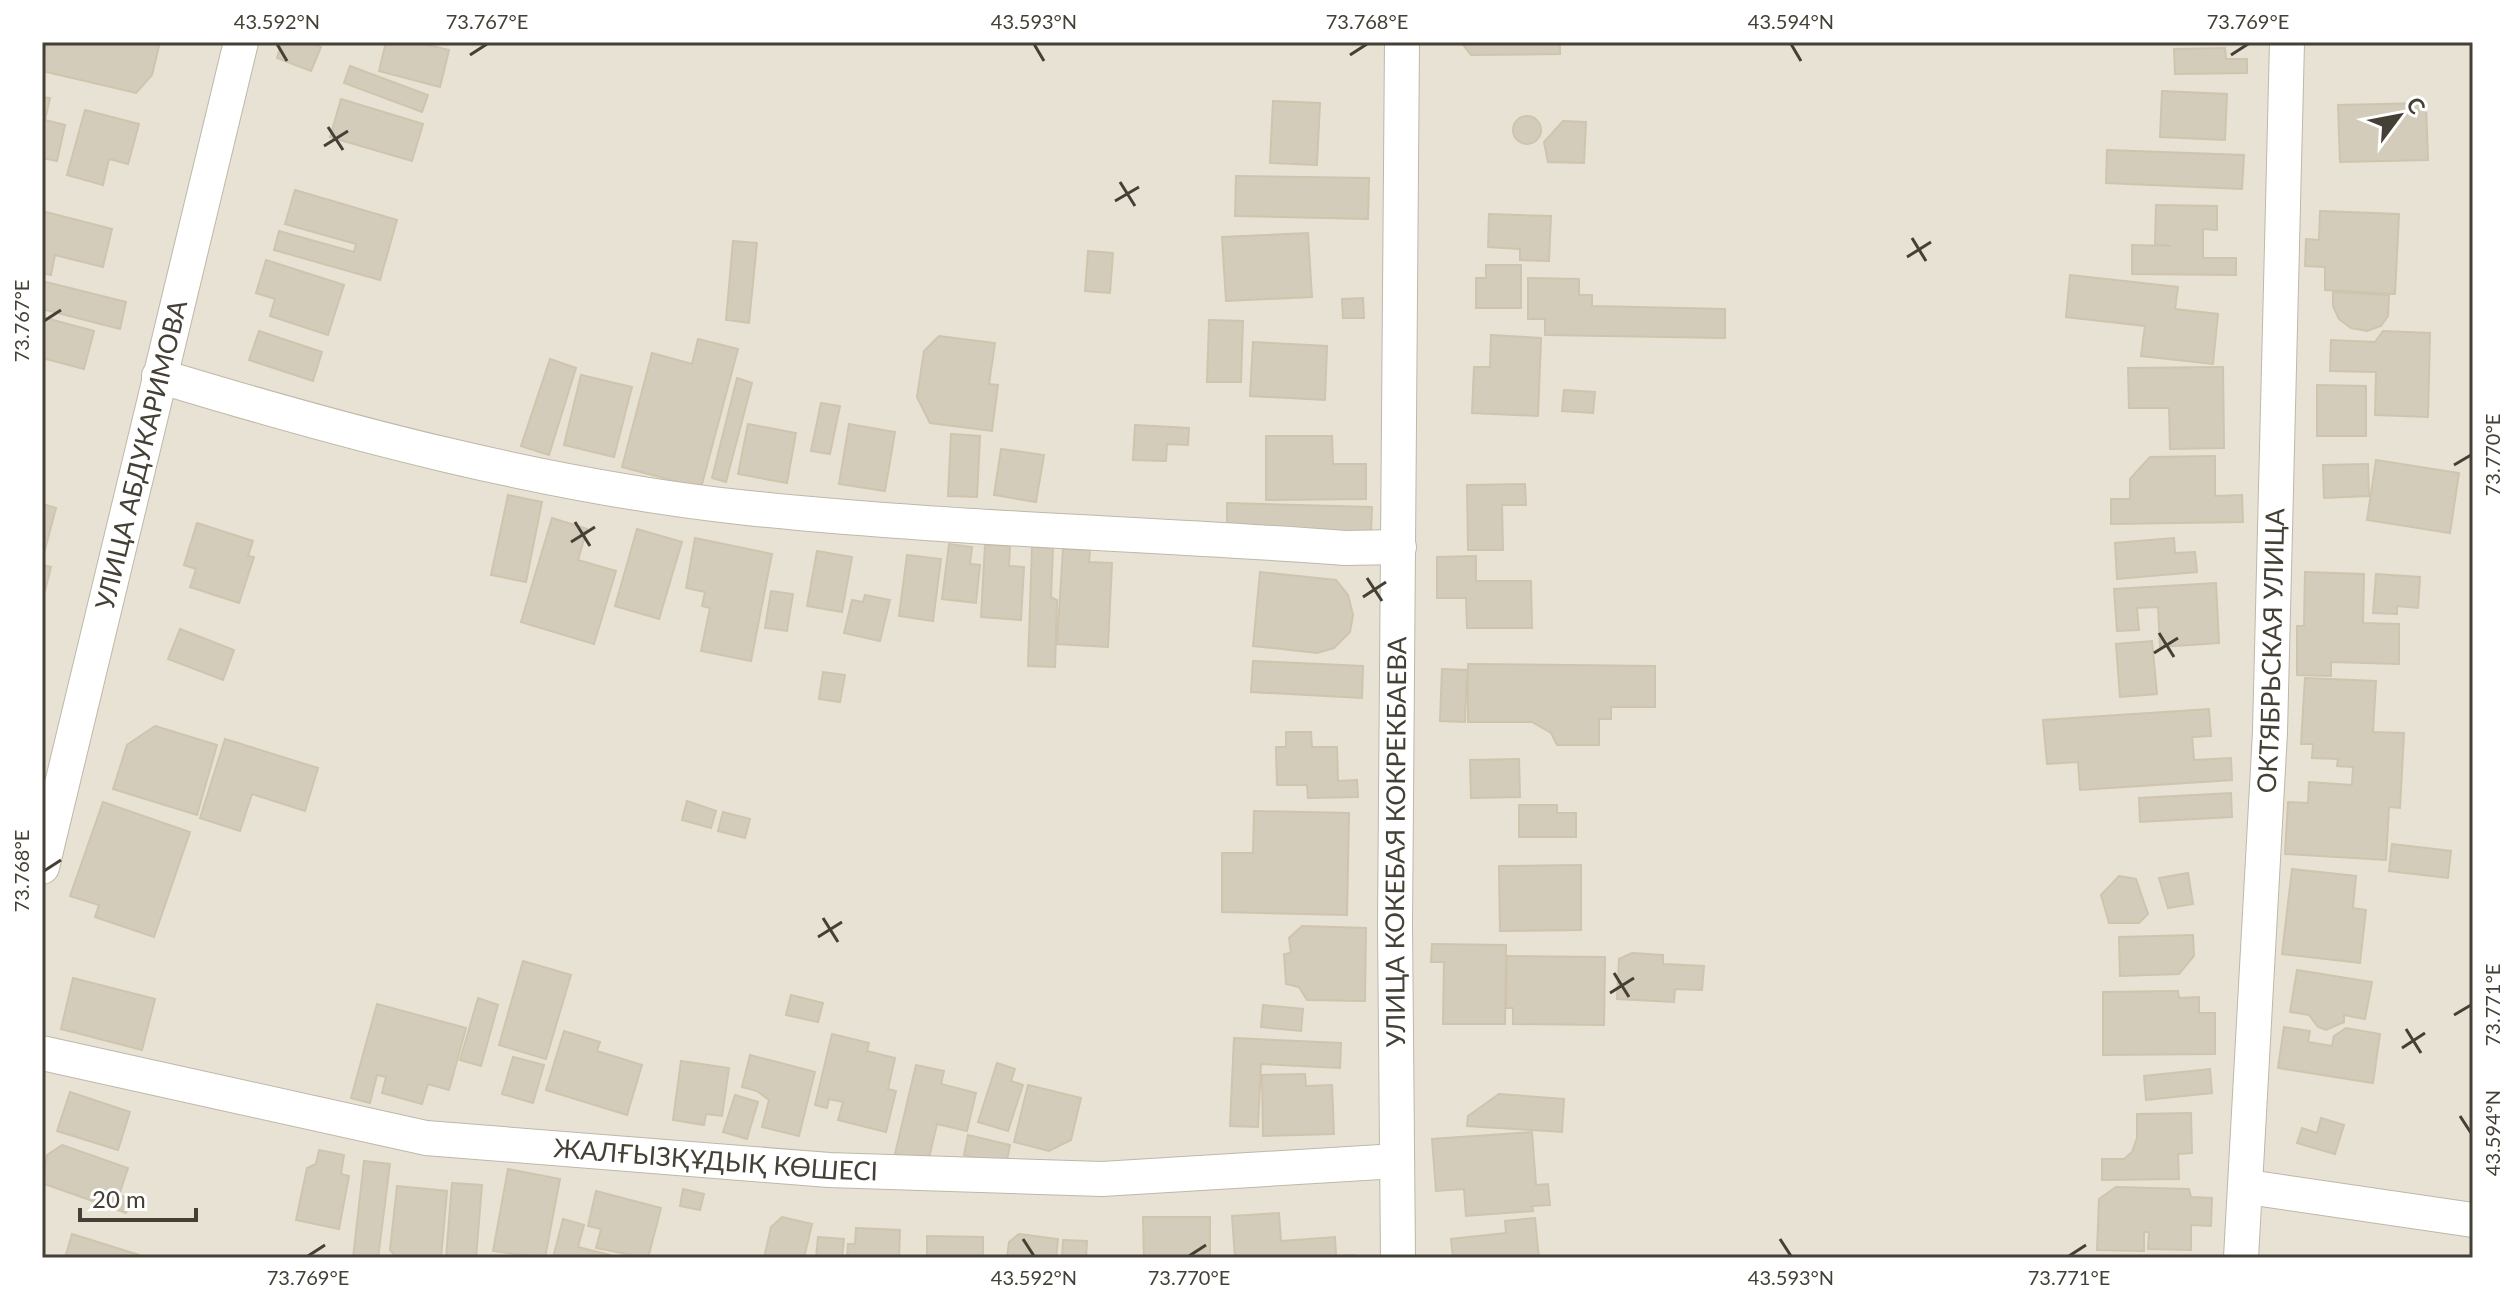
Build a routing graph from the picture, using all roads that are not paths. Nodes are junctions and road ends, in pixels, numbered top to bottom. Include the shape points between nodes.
1 (241, 42) edge
2 (1402, 42) edge
3 (2287, 42) edge
4 (159, 376) junction
5 (1399, 547) junction
6 (42, 867) edge
7 (42, 1053) edge
8 (1397, 1161) junction
9 (2248, 1187) junction
10 (2473, 1220) edge
11 (1398, 1258) edge
12 (2241, 1258) edge

1 - 4 street, УЛИЦА АБДУКАРИМОВА
2 - 5 street, УЛИЦА КОКЕБАЯ КОКРЕКБАЕВА
3 - 9 street, ОКТЯБРЬСКАЯ УЛИЦА via 2270,732
4 - 5 street via 277,412 592,486 747,508 977,526
4 - 6 street, УЛИЦА АБДУКАРИМОВА
5 - 8 street, УЛИЦА КОКЕБАЯ КОКРЕКБАЕВА
7 - 8 street, ЖАЛҒЫЗҚҰДЫҚ КӨШЕСІ via 426,1138 488,1143 829,1170 1102,1179
8 - 11 street, УЛИЦА КОКЕБАЯ КОКРЕКБАЕВА
9 - 10 street
9 - 12 street, ОКТЯБРЬСКАЯ УЛИЦА

